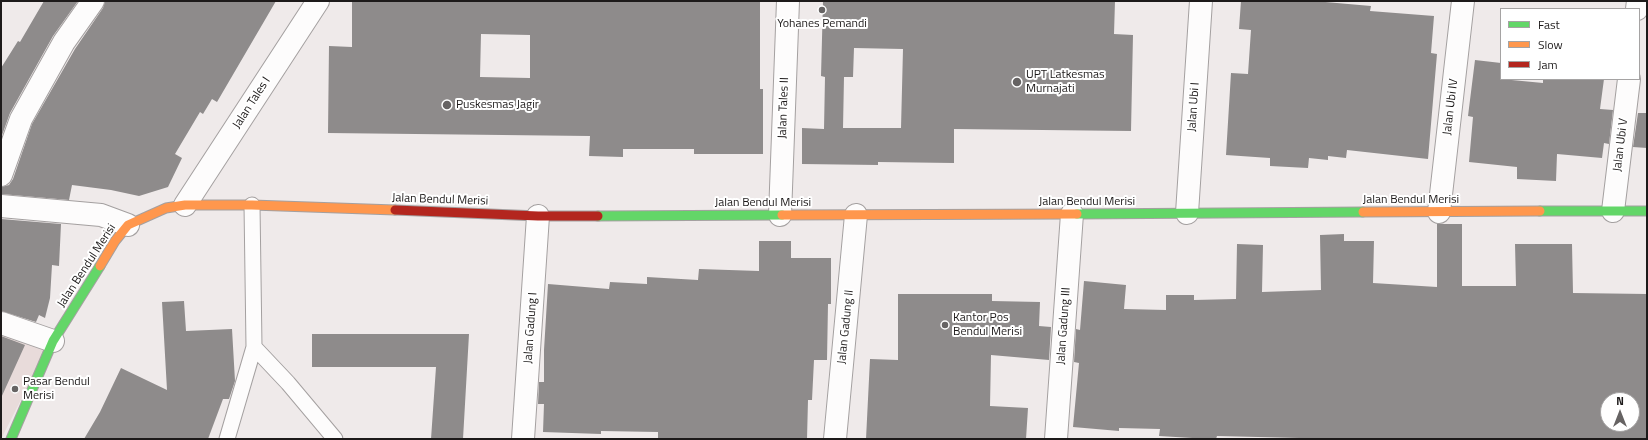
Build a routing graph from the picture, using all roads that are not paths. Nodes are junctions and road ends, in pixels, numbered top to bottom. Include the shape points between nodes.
1 (92, 1) edge
2 (318, 1) edge
3 (788, 1) edge
4 (1201, 1) edge
5 (1463, 1) edge
6 (1629, 80) edge
7 (1, 175) edge
8 (185, 205) junction
9 (252, 205) junction
10 (1, 206) edge
11 (1647, 211) edge
12 (1439, 212) junction
13 (1613, 212) junction
14 (1187, 213) junction
15 (1072, 214) junction
16 (780, 215) junction
17 (856, 215) junction
18 (538, 216) junction
19 (128, 225) junction
20 (1, 323) edge
21 (53, 341) junction
22 (254, 347) junction
23 (11, 439) edge
24 (227, 439) edge
25 (335, 439) edge
26 (523, 439) edge
27 (835, 439) edge
28 (1056, 439) edge

1 - 7 street via 64,42 21,118
2 - 8 street, Jalan Tales I
3 - 16 street, Jalan Tales II
4 - 14 street, Jalan Ubi I
5 - 12 street, Jalan Ubi IV
6 - 13 street, Jalan Ubi V
8 - 9 street, Jalan Bendul Merisi
8 - 19 street, Jalan Bendul Merisi via 166,208
9 - 18 street, Jalan Bendul Merisi
9 - 22 lane
10 - 19 street via 101,215
11 - 13 street, Jalan Bendul Merisi
12 - 13 street, Jalan Bendul Merisi
12 - 14 street, Jalan Bendul Merisi
14 - 15 street, Jalan Bendul Merisi
15 - 17 street, Jalan Bendul Merisi
15 - 28 street, Jalan Gadung III
16 - 17 street, Jalan Bendul Merisi
16 - 18 street, Jalan Bendul Merisi
17 - 27 street, Jalan Gadung II
18 - 26 street, Jalan Gadung I
19 - 21 street, Jalan Bendul Merisi via 115,241
20 - 21 street
21 - 23 street, Jalan Bendul Merisi
22 - 24 lane
22 - 25 lane

